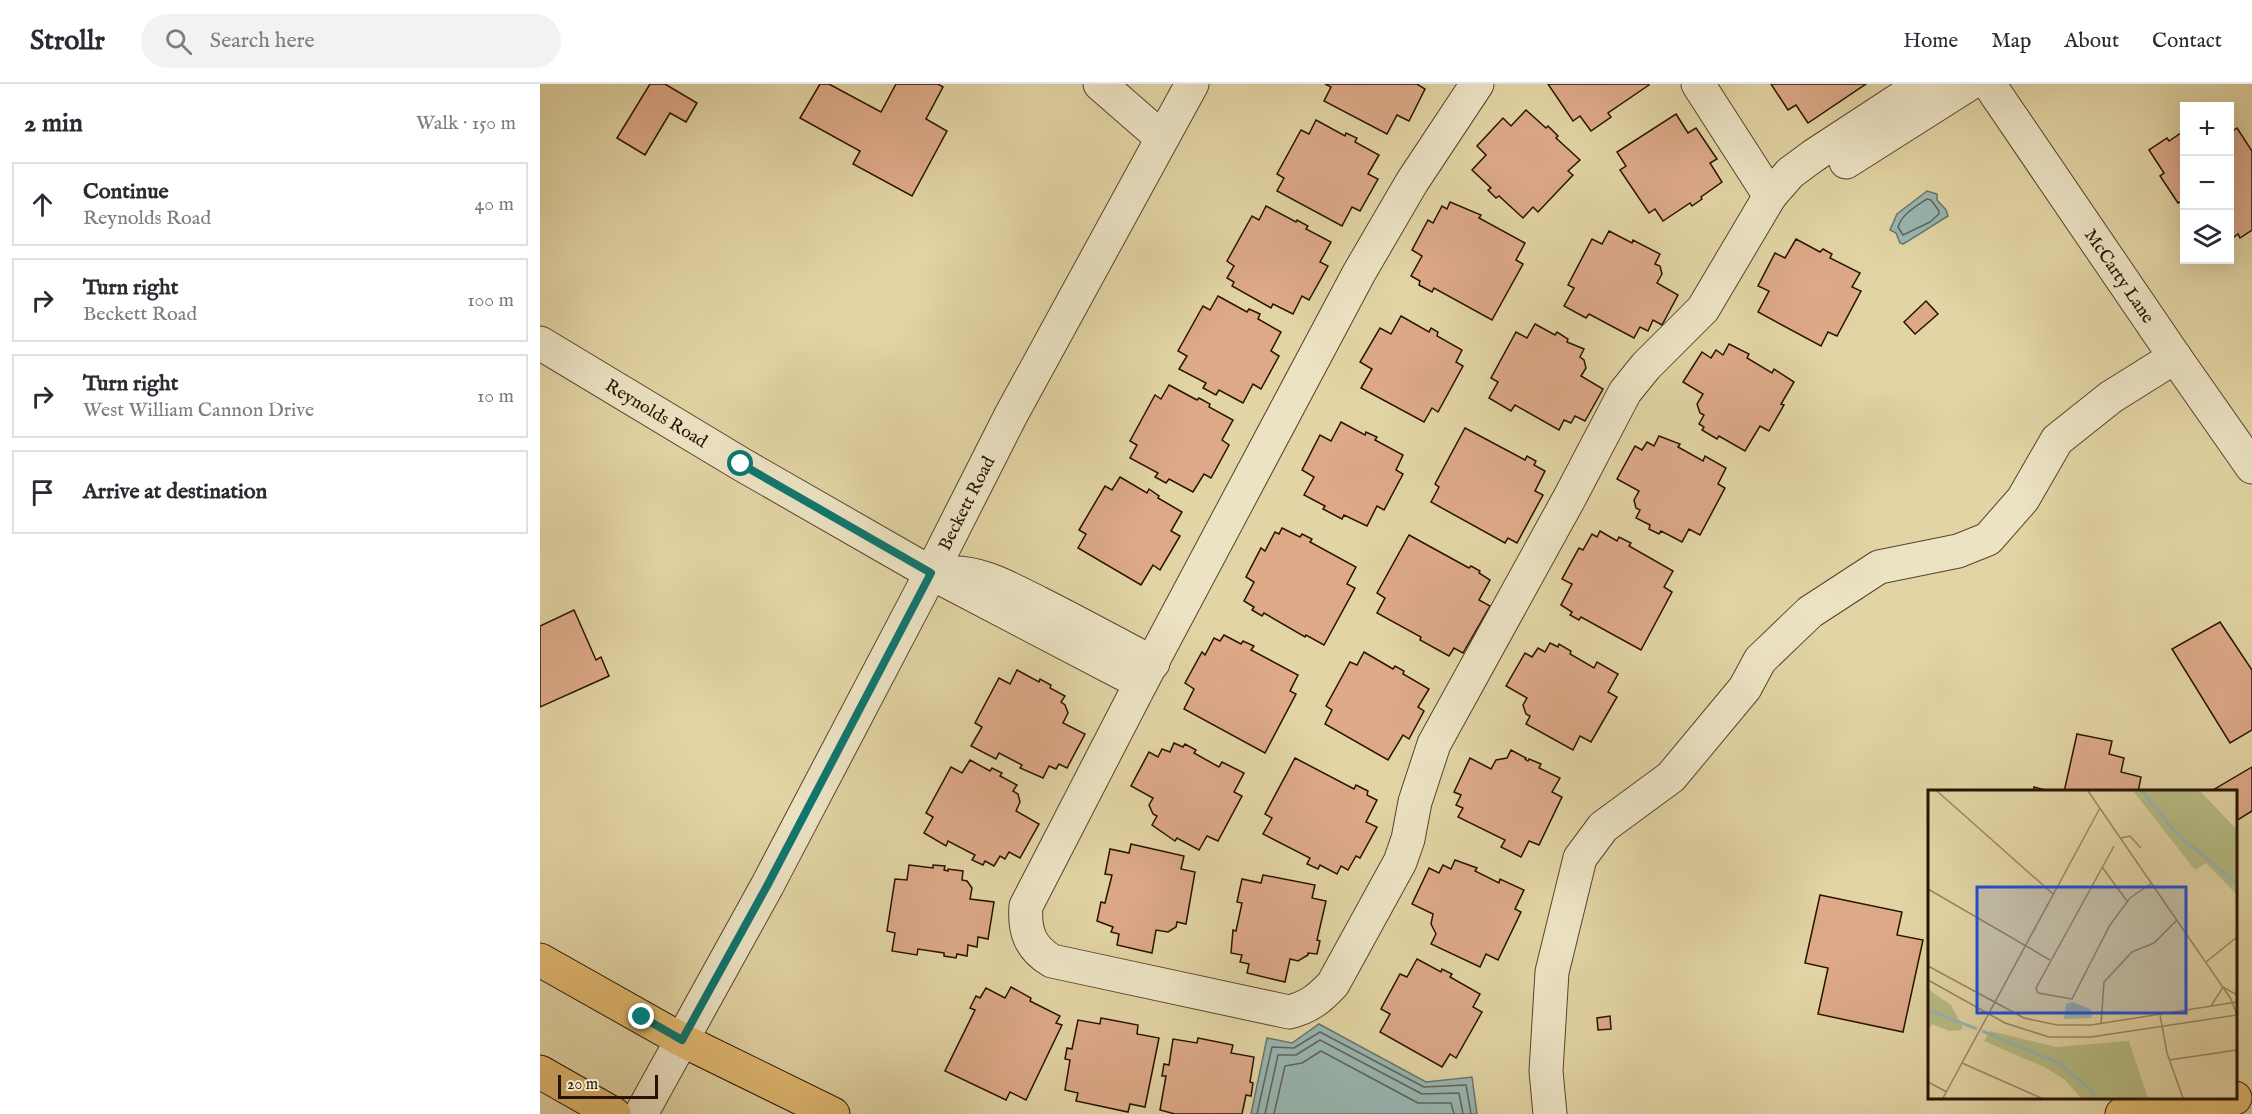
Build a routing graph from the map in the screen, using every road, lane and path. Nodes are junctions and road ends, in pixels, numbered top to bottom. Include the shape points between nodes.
1 (1100, 84) edge
2 (1192, 84) edge
3 (1477, 84) edge
4 (1698, 84) edge
5 (1923, 84) edge
6 (1969, 84) edge
7 (1989, 84) edge
8 (1162, 138) junction
9 (1770, 195) junction
10 (540, 343) edge
11 (2175, 357) junction
12 (2252, 466) edge
13 (931, 573) junction
14 (1147, 673) junction
15 (540, 960) edge
16 (682, 1040) junction
17 (540, 1072) edge
18 (2252, 1095) edge
19 (2237, 1097) edge
20 (2222, 1099) edge
21 (614, 1114) edge
22 (641, 1114) edge
23 (833, 1114) edge
24 (1550, 1114) edge
25 (2122, 1114) edge

1 - 8 street
2 - 8 street, Beckett Road
3 - 14 street via 1412,182 1359,273
4 - 9 street
5 - 9 street via 1813,156
6 - 9 street via 1839,166
7 - 11 street, McCarty Lane
8 - 13 street, Beckett Road via 1011,415
9 - 14 street via 1703,309 1625,392 1434,744 1400,862 1333,984 1305,1008 1289,1012 1052,961 1038,952 1030,938 1026,906
10 - 13 street, Reynolds Road
11 - 12 street, McCarty Lane
11 - 24 street via 2111,397 2058,440 2024,499 1988,539 1958,551 1879,567 1810,612 1760,660 1725,715 1671,777 1603,827 1580,858 1552,972 1546,1071
13 - 14 street, Reynolds Road
13 - 16 street, Beckett Road
15 - 16 main road
16 - 22 street, Beckett Road
16 - 23 main road
17 - 21 main road
18 - 19 main road
20 - 25 main road

